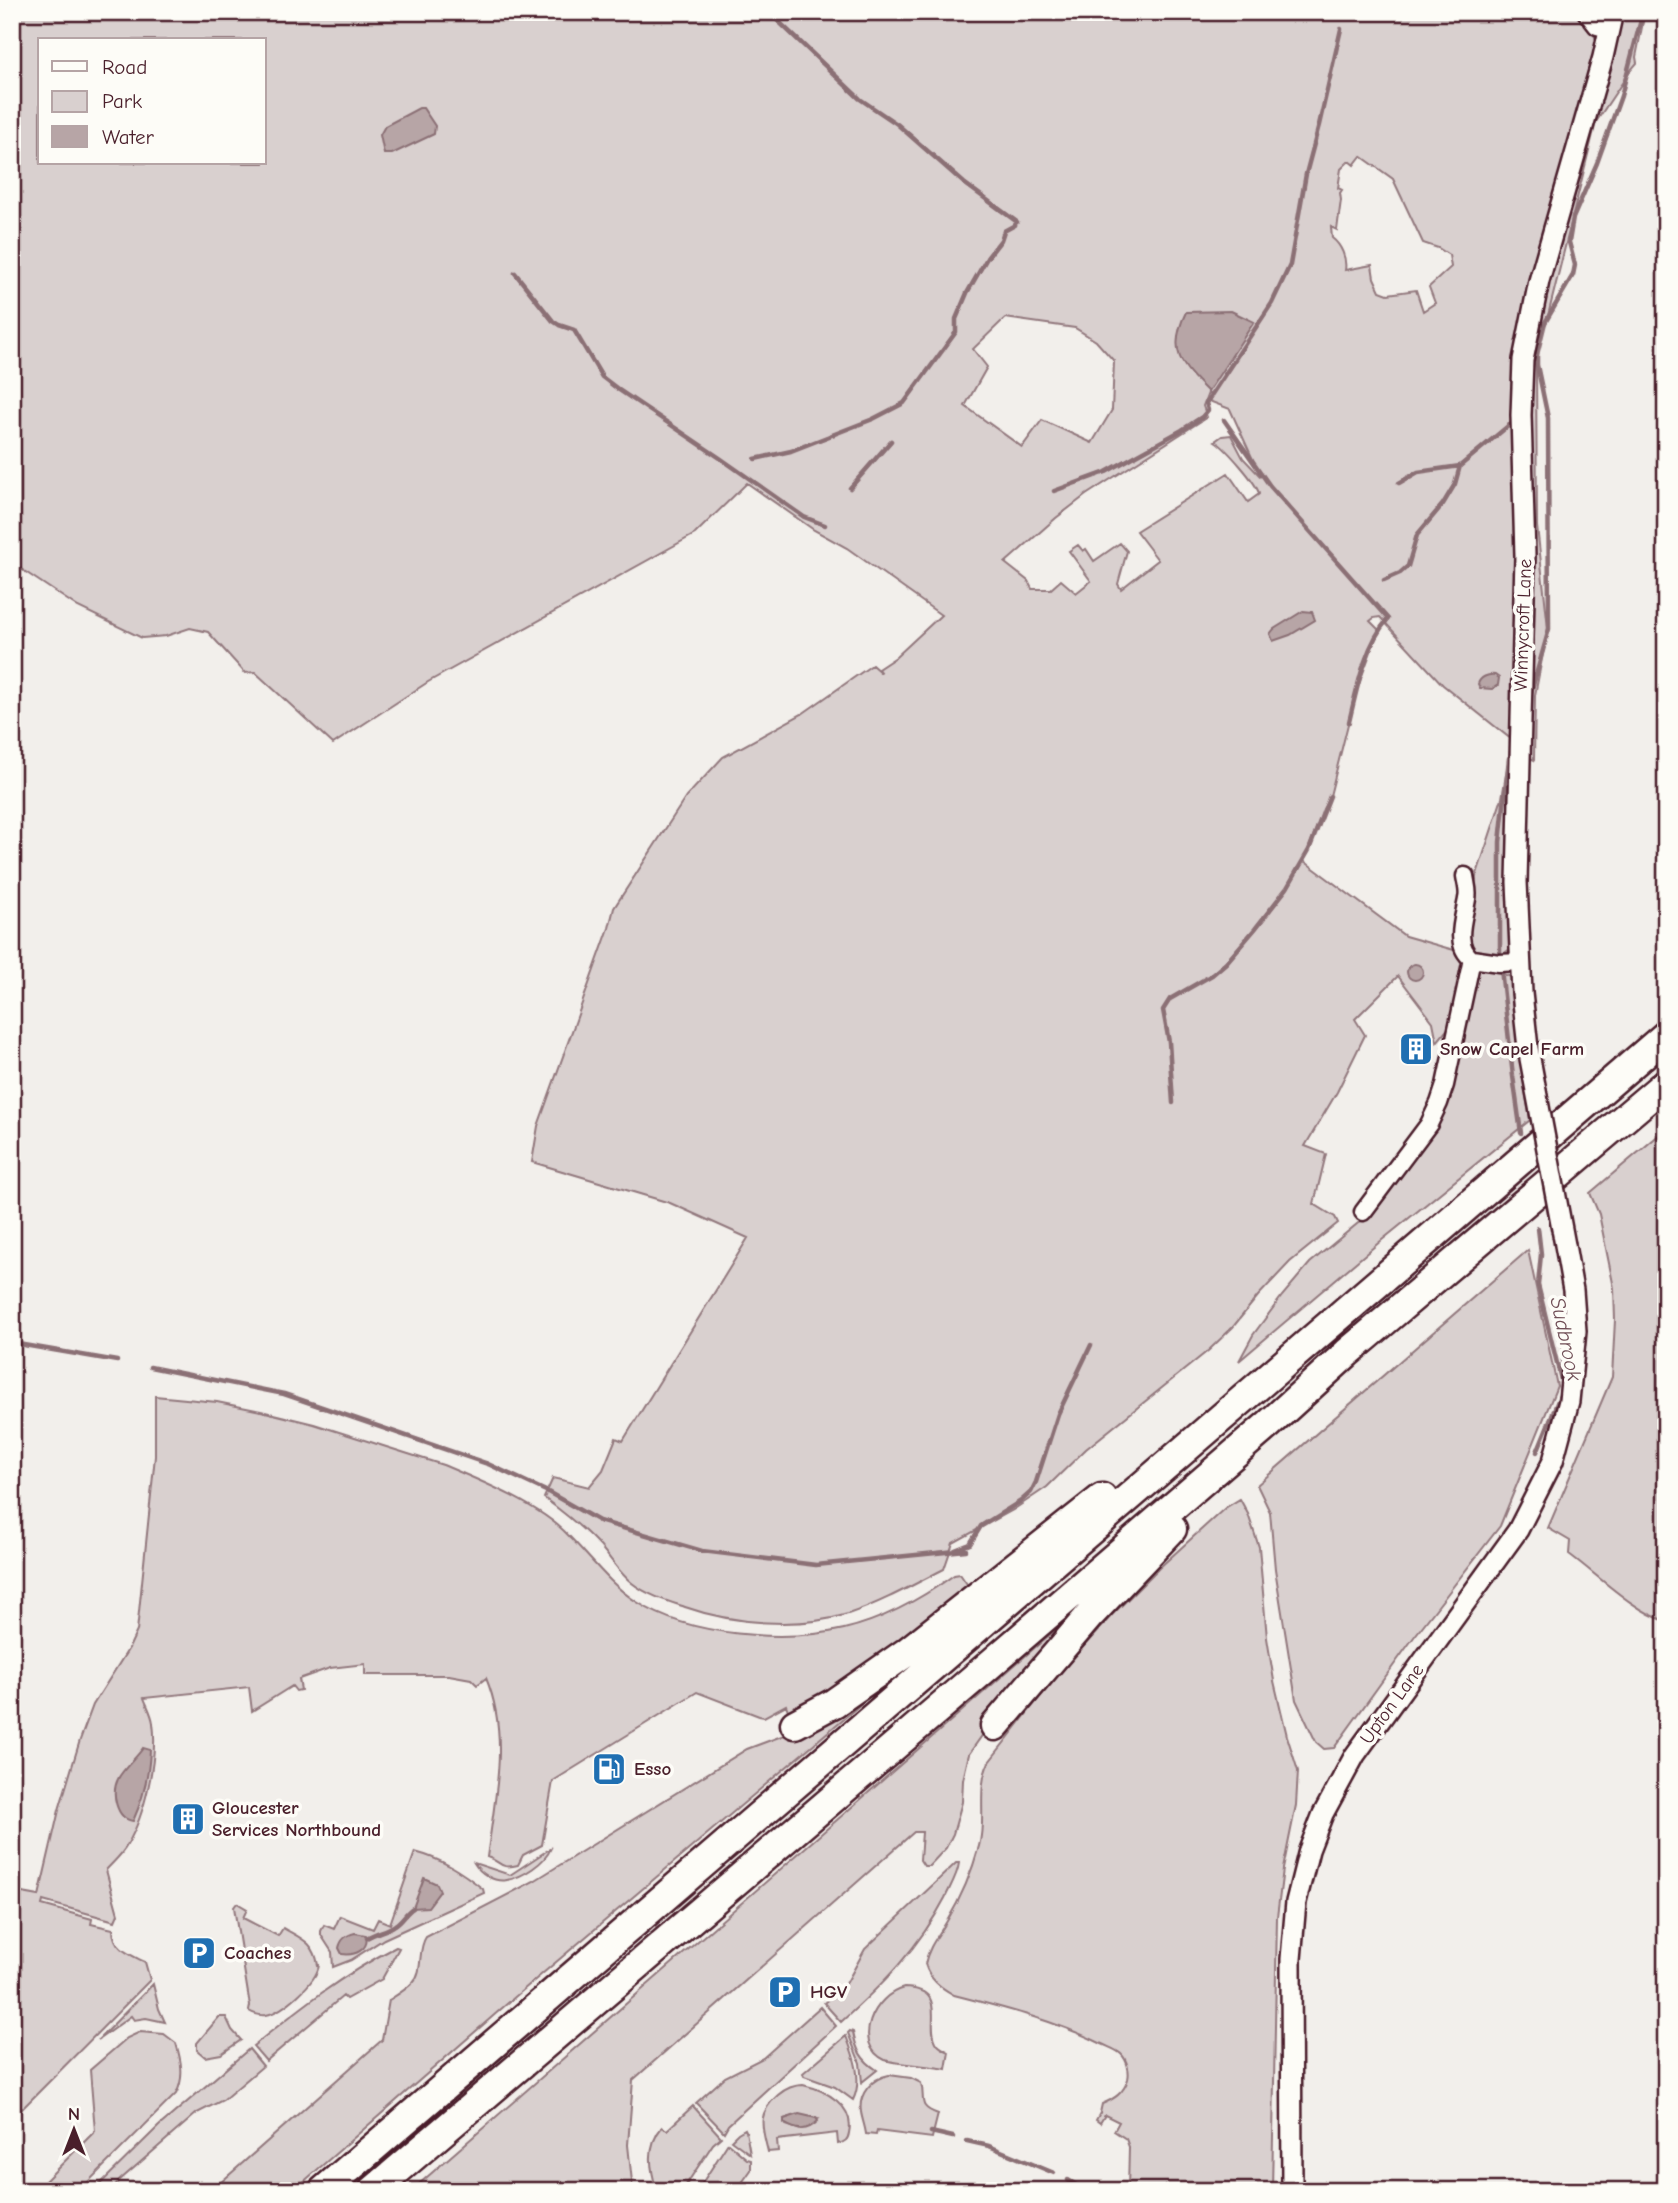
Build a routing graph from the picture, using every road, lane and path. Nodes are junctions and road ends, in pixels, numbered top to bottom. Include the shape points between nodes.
1 (1586, 12) edge
2 (1611, 20) edge
3 (1465, 876) dead end
4 (1472, 959) junction
5 (1520, 962) junction
6 (1666, 1035) edge
7 (1666, 1083) edge
8 (1363, 1212) dead end
9 (1565, 1245) joint
10 (1246, 1398) junction
11 (1269, 1424) junction
12 (794, 1724) dead end
13 (995, 1726) dead end
14 (323, 2191) edge
15 (373, 2191) edge
16 (1292, 2191) edge

1 - 2 street via 1597,26
2 - 5 street, Winnycroft Lane via 1539,281 1523,360
3 - 4 street via 1468,896 1461,924 1464,950
4 - 5 street
4 - 8 street via 1439,1103 1429,1124
5 - 9 street, Winnycroft Lane, bridge via 1528,1048
6 - 10 highway
7 - 11 highway
9 - 16 street, Upton Lane via 1576,1331 1569,1401 1553,1461 1518,1530 1356,1755 1309,1850 1292,1936
10 - 12 highway via 1162,1449 907,1651 834,1703
10 - 14 highway
11 - 13 highway via 1090,1615
11 - 15 highway

